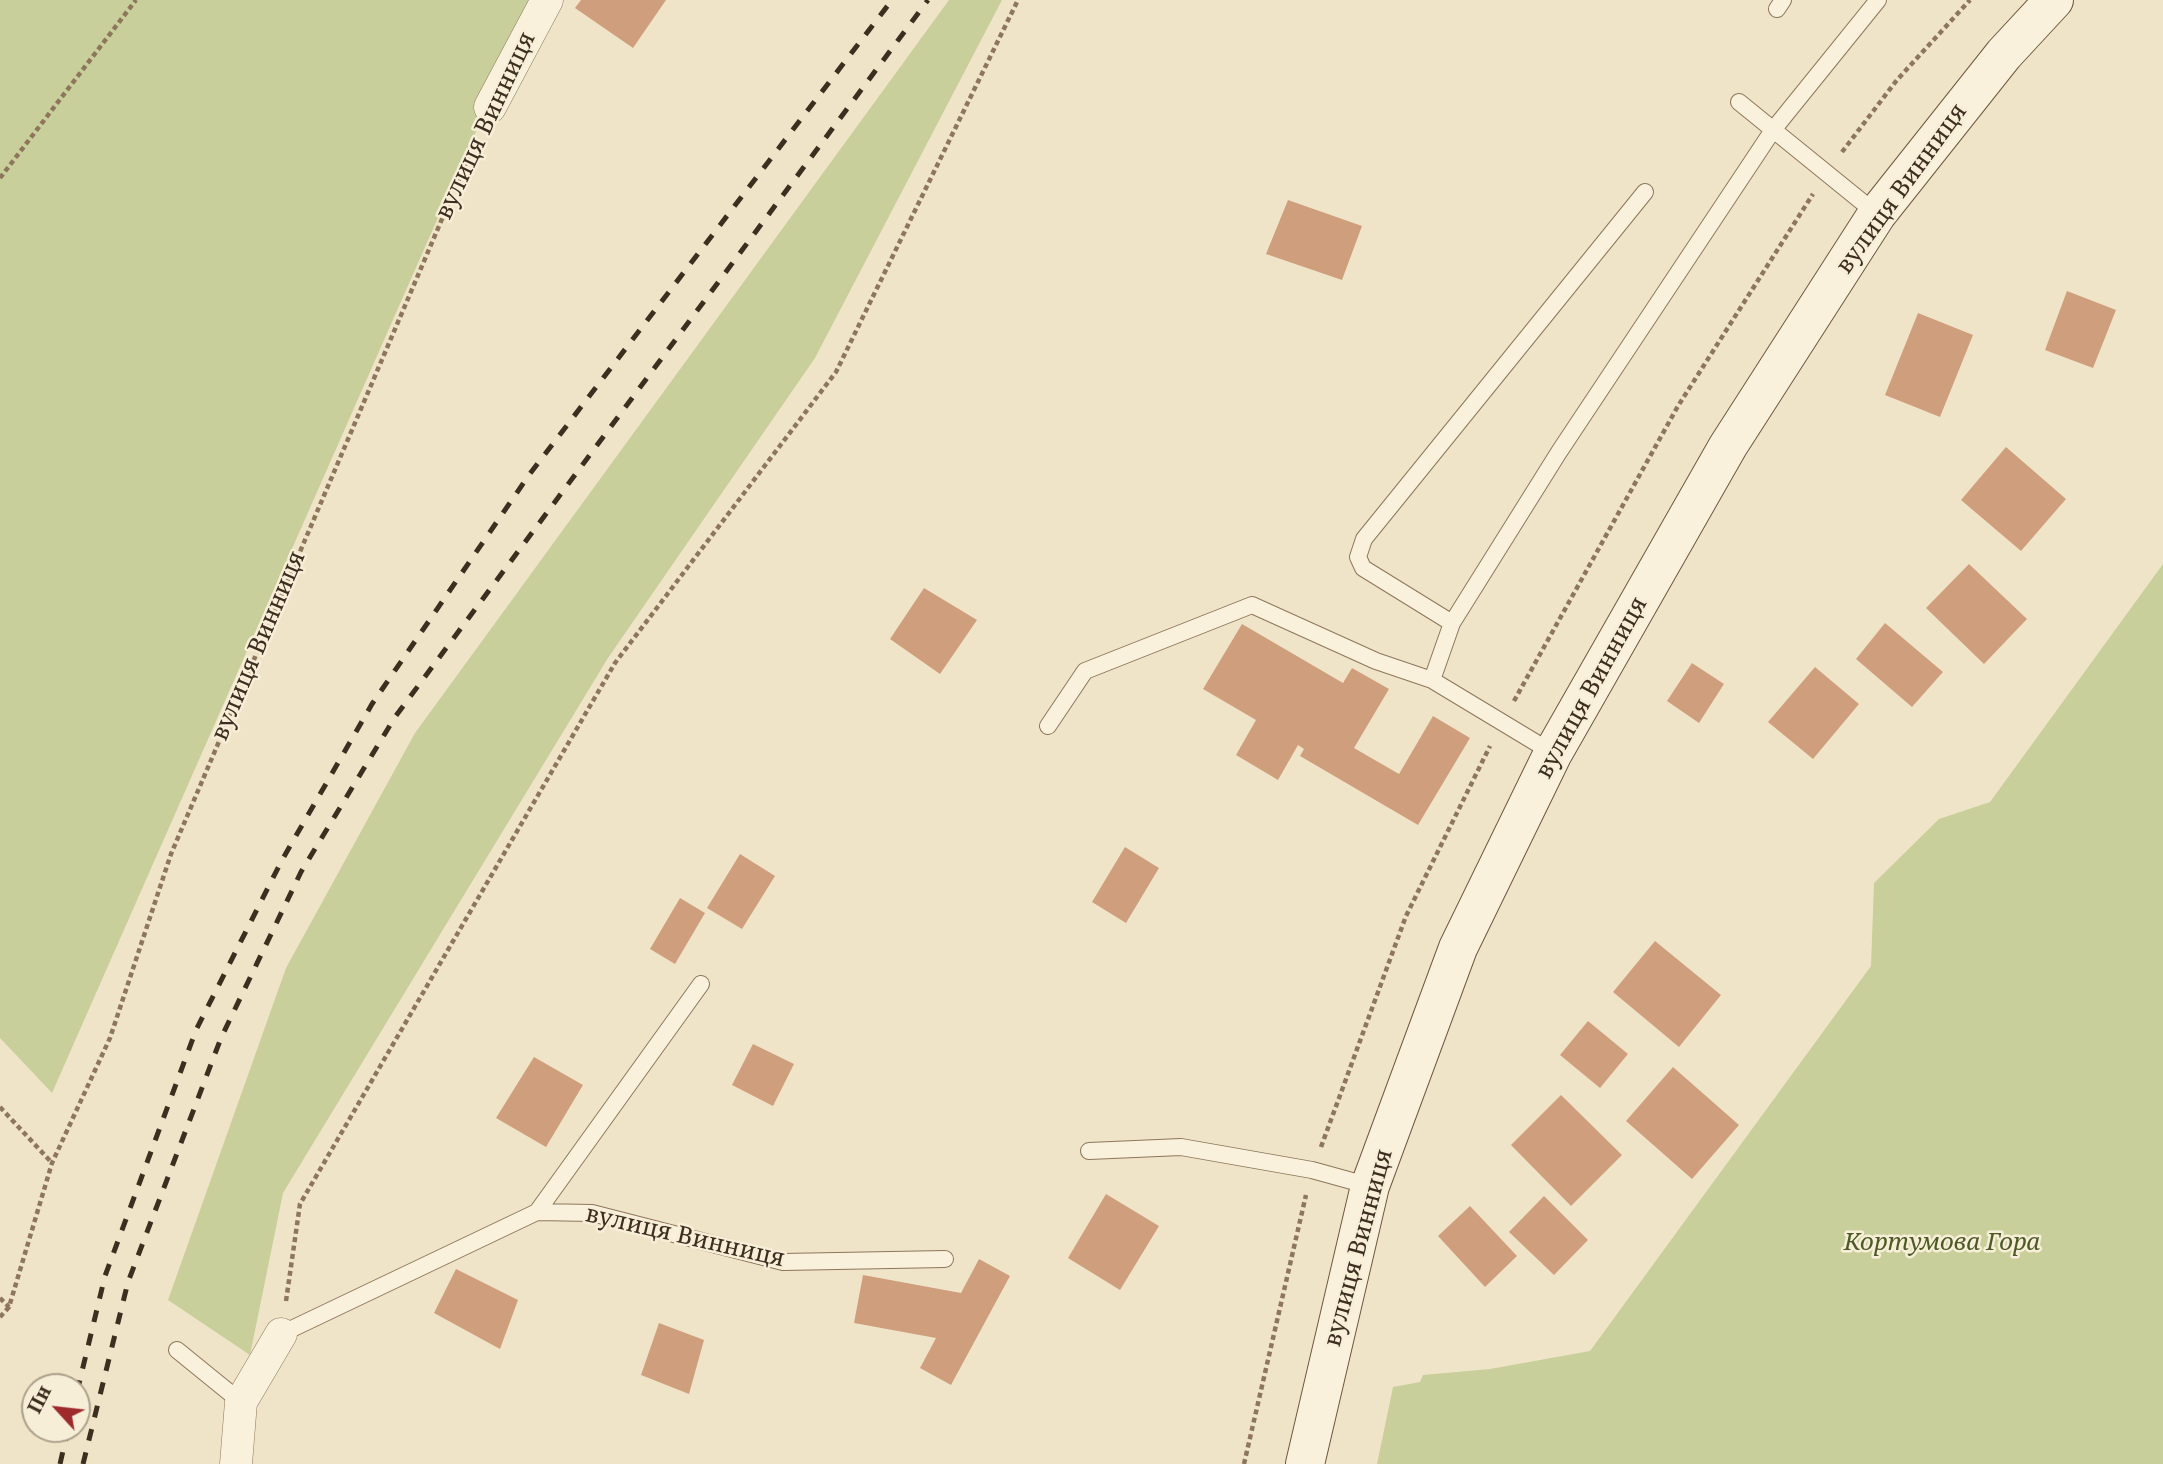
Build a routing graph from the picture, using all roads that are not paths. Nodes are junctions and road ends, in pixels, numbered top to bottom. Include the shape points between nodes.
1 (547, 0) edge
2 (1878, 0) edge
3 (2054, 0) edge
4 (1740, 102) dead end
5 (490, 107) road end
6 (1773, 130) junction
7 (1645, 192) dead end
8 (1877, 214) junction
9 (1452, 623) junction
10 (1432, 680) junction
11 (1048, 726) dead end
12 (1553, 753) junction
13 (701, 984) dead end
14 (1089, 1151) dead end
15 (1370, 1186) junction
16 (537, 1212) junction
17 (945, 1259) dead end
18 (281, 1334) joint
19 (177, 1350) dead end
20 (241, 1402) junction
21 (236, 1464) edge
22 (1305, 1464) edge

1 - 5 street, вулиця Винниця
2 - 6 lane
3 - 8 main road, вулиця Винниця via 2004,54
4 - 6 lane
6 - 8 lane
6 - 9 lane via 1559,452
7 - 9 lane via 1364,539 1358,557 1363,568
8 - 12 main road, вулиця Винниця via 1728,446
9 - 10 lane
10 - 11 lane via 1376,661 1252,606 1085,671
10 - 12 lane
12 - 15 main road, вулиця Винниця via 1458,948
13 - 16 lane
14 - 15 lane via 1181,1147 1312,1170
15 - 22 main road, вулиця Винниця
16 - 17 lane, вулиця Винниця via 592,1213 783,1262
16 - 18 lane, вулиця Винниця
18 - 20 street
19 - 20 lane
20 - 21 street

